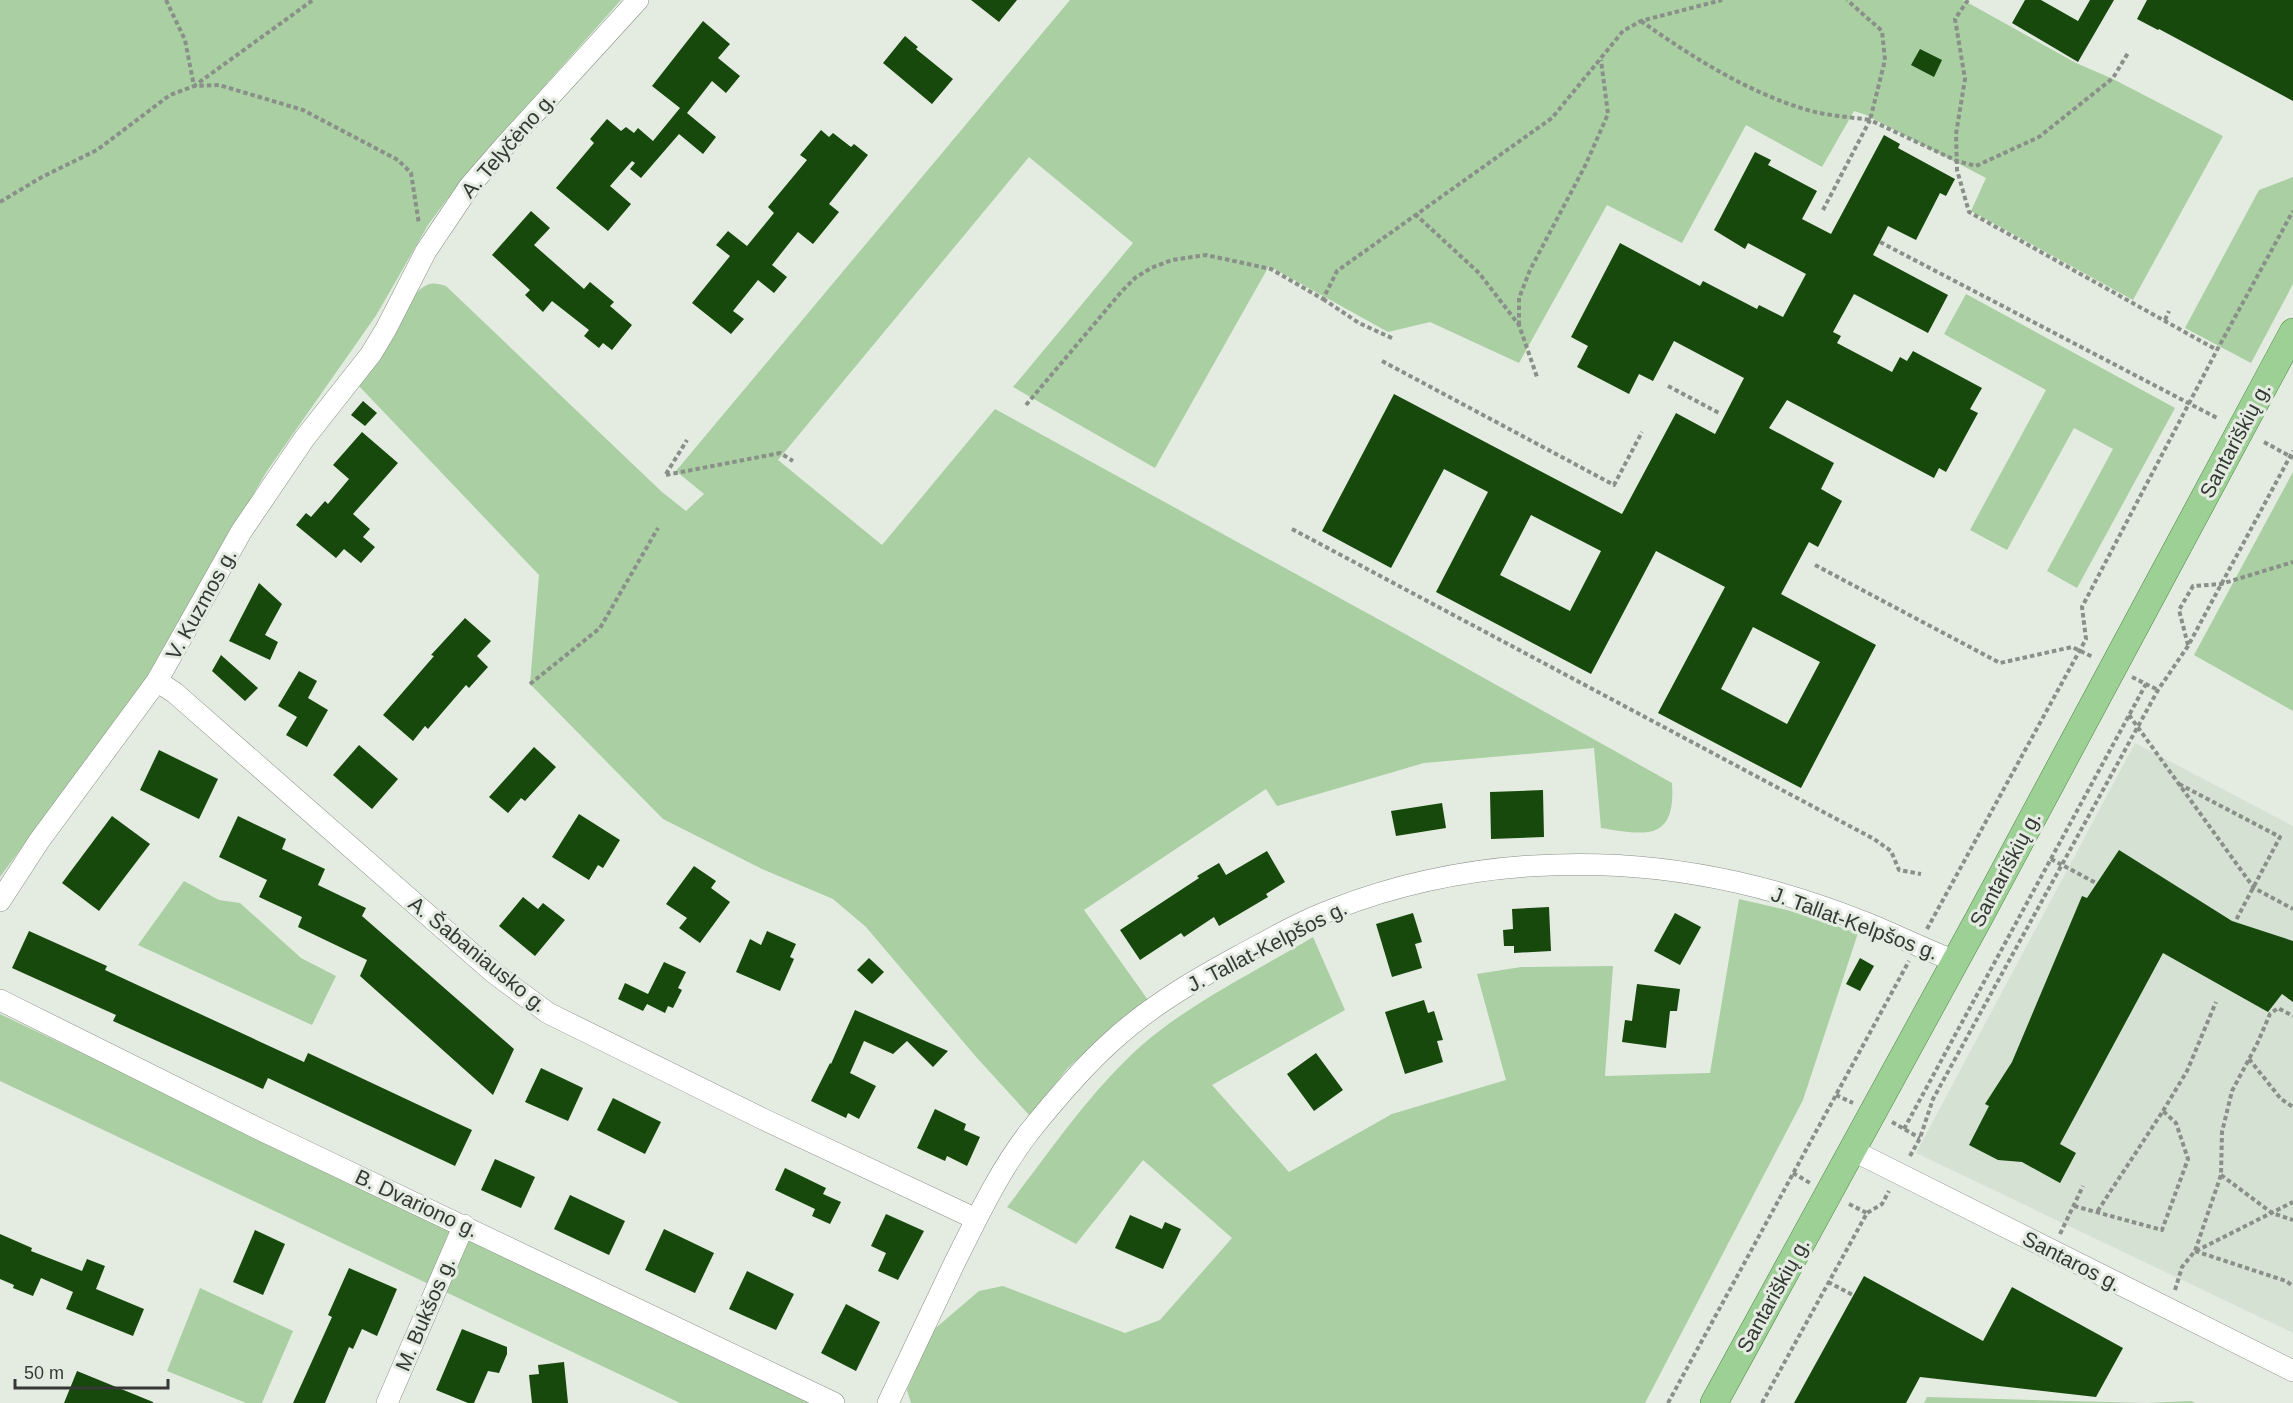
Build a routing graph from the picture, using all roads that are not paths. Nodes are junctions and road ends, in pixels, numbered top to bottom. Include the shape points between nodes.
1 (638, 0) edge
2 (398, 305) joint
3 (2293, 332) edge
4 (157, 681) junction
5 (0, 901) edge
6 (1955, 961) junction
7 (0, 1000) edge
8 (1852, 1150) junction
9 (976, 1219) junction
10 (464, 1225) junction
11 (2293, 1371) edge
12 (387, 1403) edge
13 (834, 1403) edge
14 (888, 1403) edge
15 (1714, 1403) edge

1 - 2 street, A. Telyčėno g. via 469,187 426,251
2 - 4 street, V. Kuzmos g. via 371,354 304,439 241,532
3 - 6 main road, Santariškių g.
4 - 5 street, V. Kuzmos g. via 39,841
4 - 9 street, A. Šabaniausko g. via 184,700 494,973 548,1013
6 - 8 main road, Santariškių g.
6 - 9 street, J. Tallat-Kelpšos g. via 1872,925 1795,898 1734,881 1673,871 1554,865 1450,876 1399,887 1332,909 1269,940 1191,982 1148,1011 1110,1042 1067,1087 1001,1173
7 - 10 street, B. Dvariono g. via 259,1129
8 - 11 street, Santaros g.
8 - 15 main road, Santariškių g.
9 - 14 street, J. Tallat-Kelpšos g.
10 - 12 street, M. Bukšos g.
10 - 13 street, B. Dvariono g.

